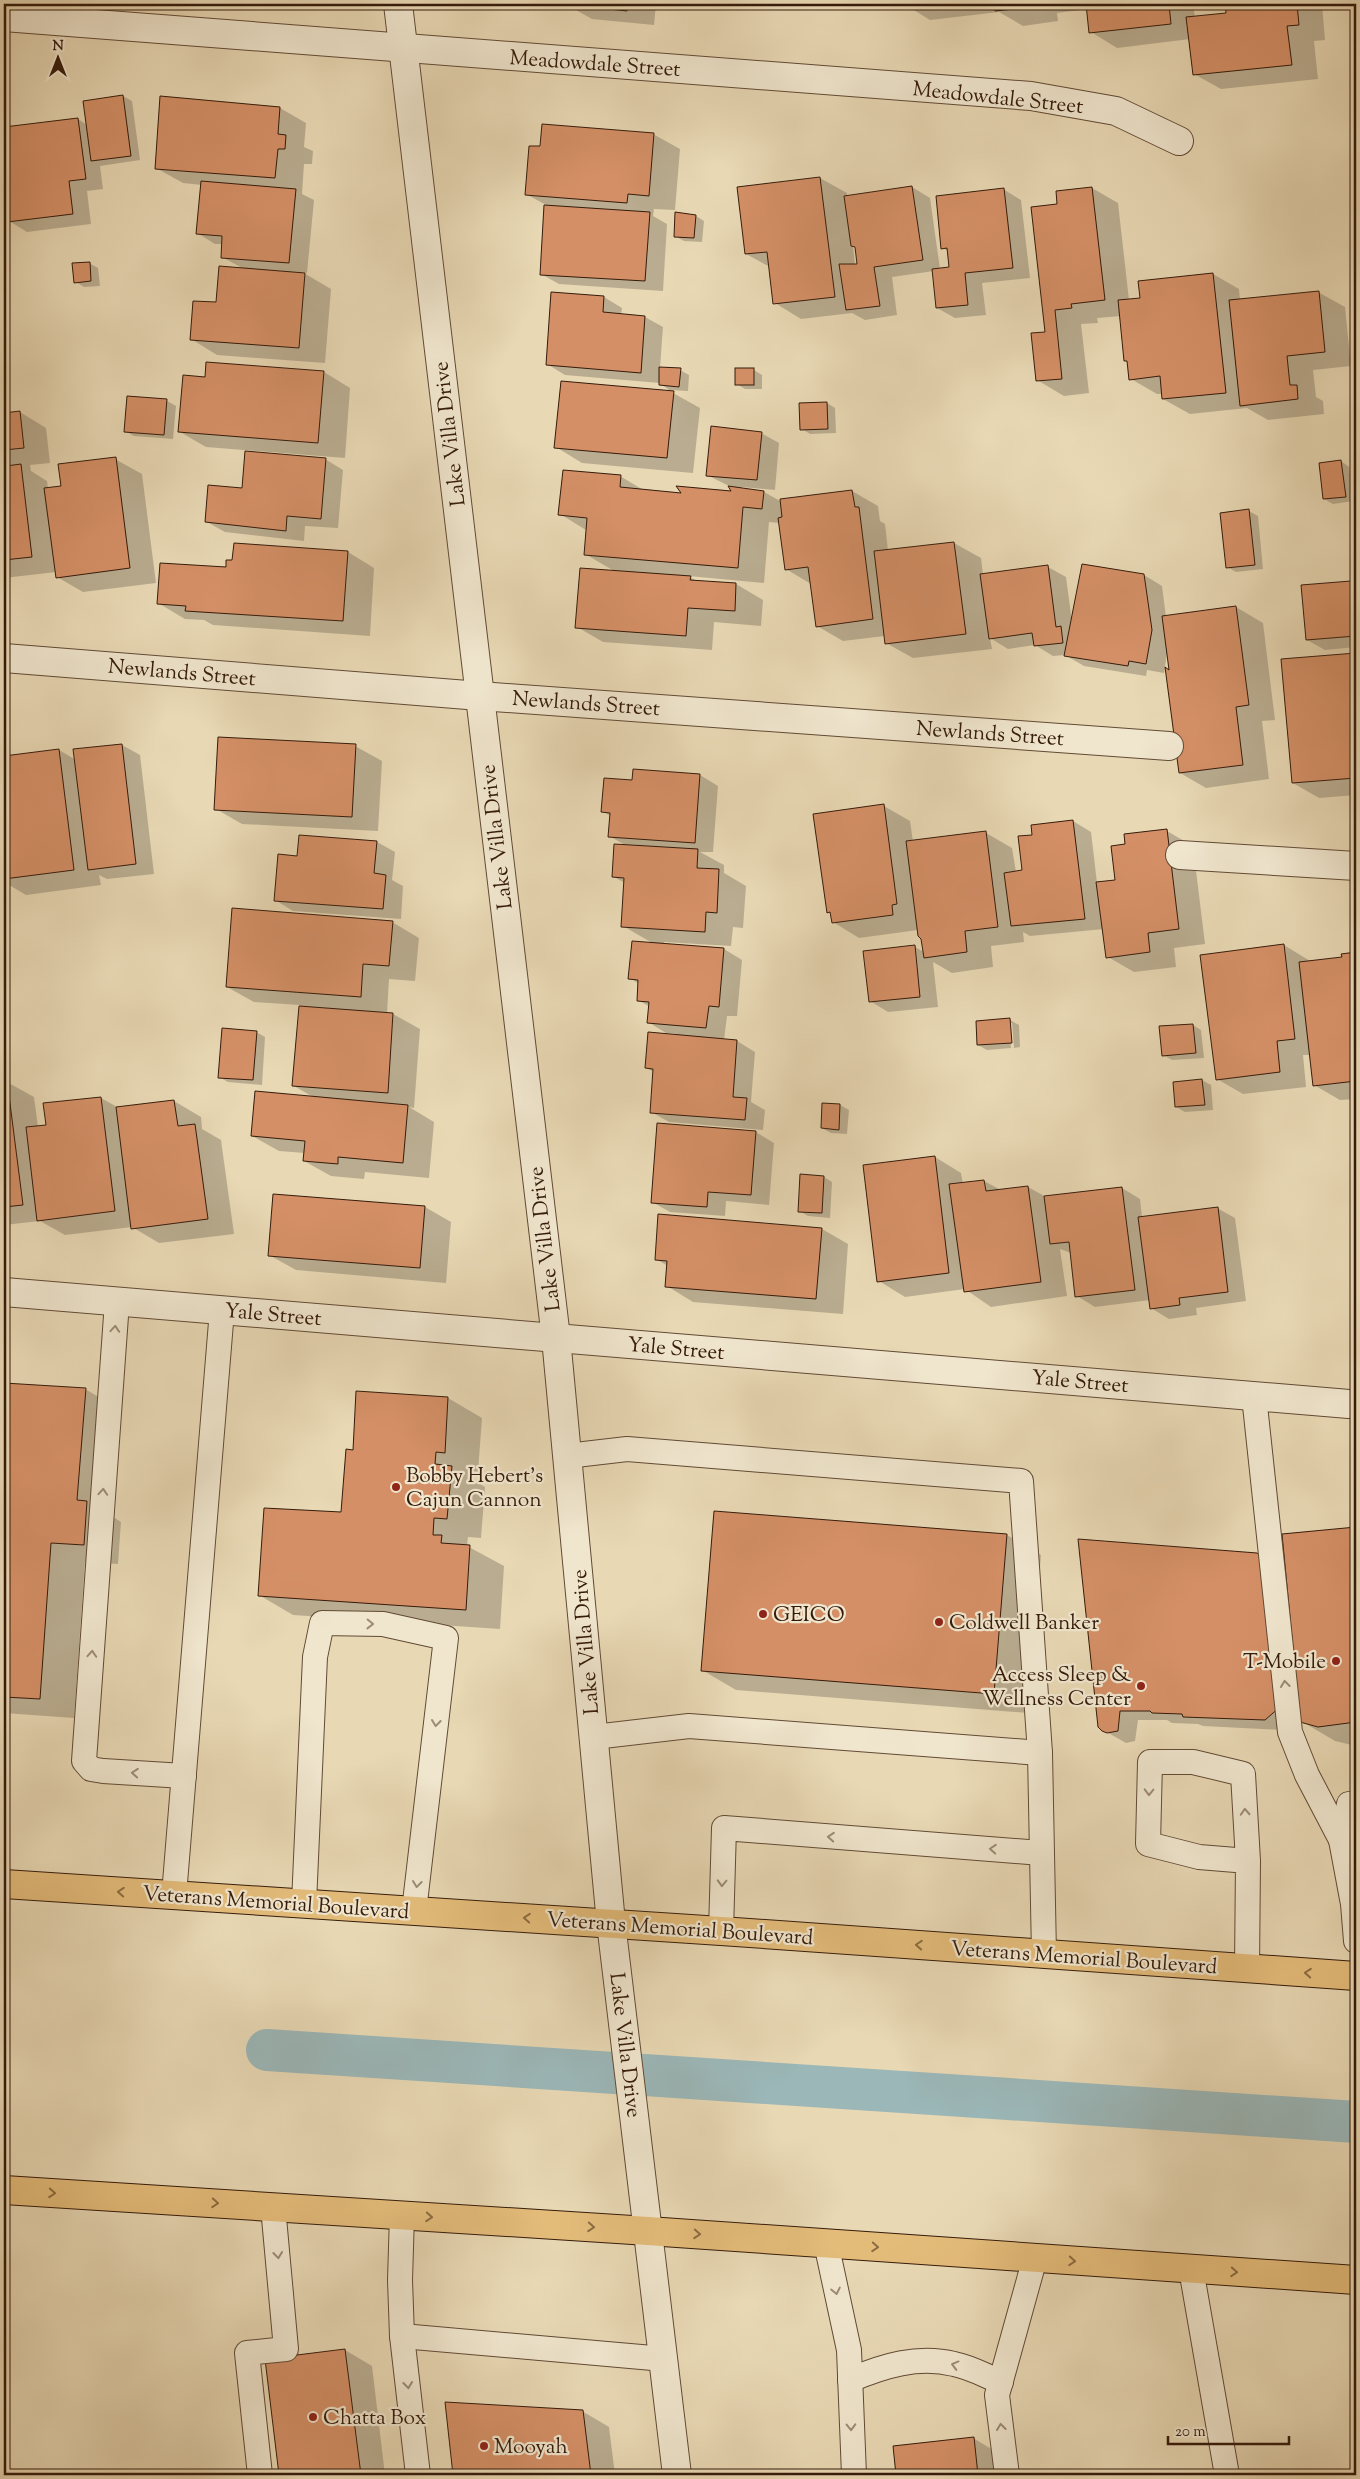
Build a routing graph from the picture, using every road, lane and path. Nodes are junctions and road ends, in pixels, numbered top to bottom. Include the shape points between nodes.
1 (398, 4) edge
2 (4, 17) edge
3 (403, 48) junction
4 (1179, 141) dead end
5 (4, 658) edge
6 (480, 696) junction
7 (1169, 746) dead end
8 (1180, 855) dead end
9 (1356, 866) edge
10 (4, 1292) edge
11 (117, 1302) junction
12 (222, 1310) junction
13 (556, 1338) junction
14 (1254, 1396) junction
15 (1349, 1404) dead end
16 (567, 1456) junction
17 (594, 1737) junction
18 (1040, 1753) junction
19 (184, 1776) junction
20 (1356, 1803) edge
21 (1342, 1840) junction
22 (1041, 1853) junction
23 (1248, 1860) junction
24 (4, 1884) edge
25 (174, 1895) junction
26 (304, 1903) junction
27 (414, 1910) junction
28 (611, 1923) junction
29 (721, 1931) junction
30 (1356, 1941) edge
31 (1044, 1954) junction
32 (1247, 1968) junction
33 (1356, 1976) edge
34 (4, 2190) edge
35 (273, 2207) junction
36 (402, 2215) junction
37 (648, 2231) junction
38 (826, 2243) junction
39 (1035, 2258) junction
40 (1191, 2269) junction
41 (1356, 2280) edge
42 (402, 2336) junction
43 (664, 2359) junction
44 (850, 2380) junction
45 (1001, 2382) junction
46 (260, 2475) edge
47 (418, 2475) edge
48 (677, 2475) edge
49 (854, 2475) edge
50 (1007, 2475) edge
51 (1227, 2475) edge

1 - 3 street, Lake Villa Drive
2 - 3 street, Meadowdale Street
3 - 4 street, Meadowdale Street via 1031,96 1116,111
3 - 6 street, Lake Villa Drive
5 - 6 street, Newlands Street
6 - 7 street, Newlands Street
6 - 13 street, Lake Villa Drive
8 - 9 street
10 - 11 street, Yale Street
11 - 12 street, Yale Street
19 -> 11 lane via 103,1771 91,1769 84,1761
12 - 13 street, Yale Street
12 - 19 lane
13 - 14 street, Yale Street
13 - 16 street, Lake Villa Drive
14 - 15 street, Yale Street
21 -> 14 lane via 1307,1775 1290,1732
16 - 17 street, Lake Villa Drive
16 - 18 lane via 627,1449 1021,1481
17 - 18 lane via 689,1726
17 - 28 street, Lake Villa Drive
18 - 22 lane
19 - 25 lane
20 - 21 lane via 1349,1804
21 - 30 lane
22 -> 29 lane via 724,1828
22 - 31 lane
23 -> 23 lane via 1243,1774 1193,1762 1150,1762 1148,1844 1199,1857
23 - 32 lane
25 -> 24 main road, Veterans Memorial Boulevard
25 - 26 main road, Veterans Memorial Boulevard
26 - 27 main road, Veterans Memorial Boulevard
26 -> 27 lane via 315,1657 322,1623 383,1624 446,1638
28 -> 27 main road, Veterans Memorial Boulevard
28 - 29 main road, Veterans Memorial Boulevard
28 - 37 street, Lake Villa Drive
31 -> 29 main road, Veterans Memorial Boulevard
31 - 32 main road, Veterans Memorial Boulevard
33 -> 32 main road, Veterans Memorial Boulevard
34 -> 35 main road
35 - 36 main road
35 -> 46 lane via 286,2349 247,2353
36 -> 37 main road
36 - 42 lane
37 -> 38 main road
37 - 43 street, Lake Villa Drive
38 -> 39 main road
38 -> 44 lane via 849,2350
39 -> 40 main road
39 - 45 lane
40 -> 41 main road
40 - 51 lane
42 - 43 lane
42 -> 47 lane
43 - 48 street, Lake Villa Drive
45 -> 44 lane via 956,2364 931,2360 903,2362
44 -> 49 lane
50 -> 45 lane via 997,2395

